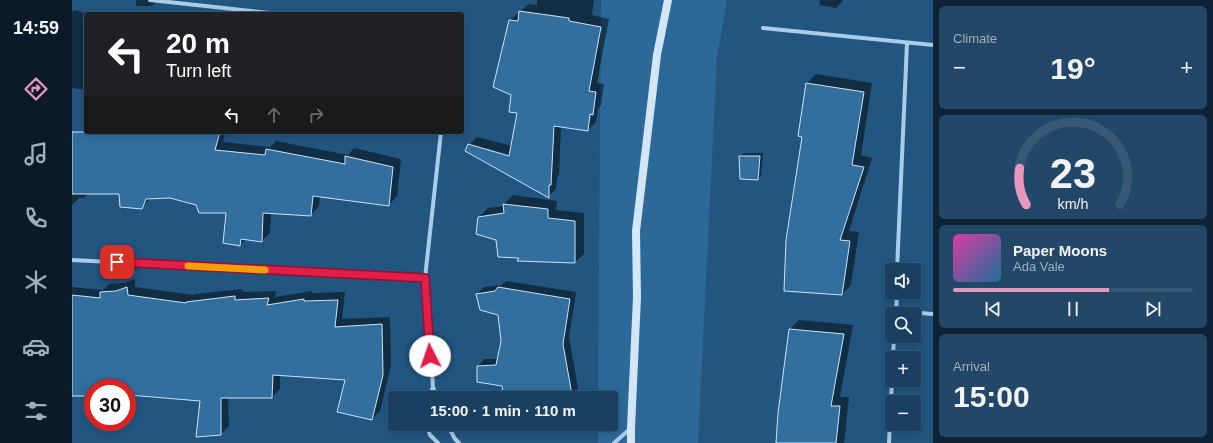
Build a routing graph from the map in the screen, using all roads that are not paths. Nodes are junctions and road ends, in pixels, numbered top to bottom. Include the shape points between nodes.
1 (150, 0) edge
2 (668, 0) edge
3 (261, 12) edge
4 (763, 28) dead end
5 (907, 43) junction
6 (933, 45) edge
7 (441, 134) edge
8 (72, 260) edge
9 (898, 263) edge
10 (425, 278) junction
11 (921, 313) edge
12 (933, 314) edge
13 (433, 387) junction
14 (892, 387) edge
15 (432, 391) edge
16 (434, 391) edge
17 (631, 428) junction
18 (429, 431) edge
19 (451, 431) edge
20 (438, 443) edge
21 (459, 443) edge
22 (614, 443) edge
23 (631, 443) edge
24 (889, 443) edge

1 - 3 street
2 - 17 street via 657,55 636,231 637,297
4 - 5 street
5 - 6 street
5 - 9 street
7 - 10 street
8 - 10 street
10 - 13 street
11 - 12 street
13 - 15 street
13 - 16 street
14 - 24 street
17 - 22 street
17 - 23 street
18 - 20 street
19 - 21 street

